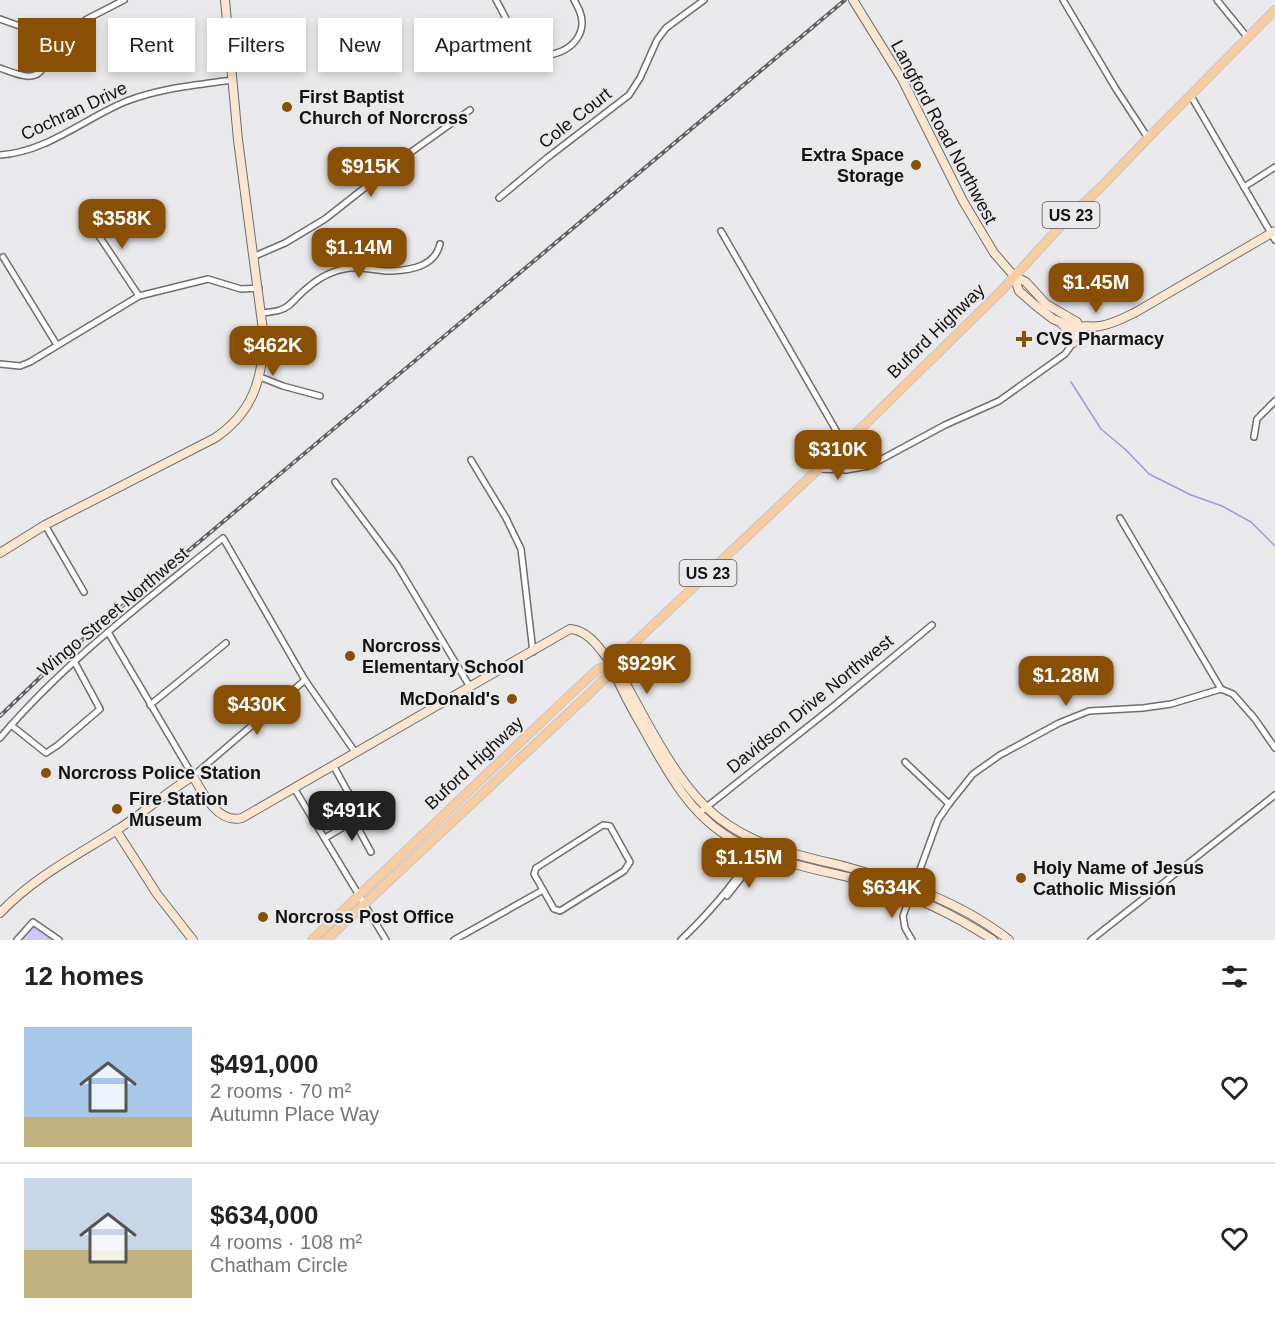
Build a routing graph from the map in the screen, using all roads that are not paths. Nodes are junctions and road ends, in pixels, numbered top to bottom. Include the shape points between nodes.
1 (124, 0) edge
2 (225, 0) edge
3 (496, 0) edge
4 (574, 0) edge
5 (704, 0) edge
6 (853, 0) edge
7 (1063, 0) edge
8 (1217, 0) edge
9 (1275, 10) edge
10 (91, 18) edge
11 (0, 20) edge
12 (18, 26) edge
13 (1248, 38) junction
14 (0, 69) edge
15 (39, 72) edge
16 (232, 80) junction
17 (1191, 96) junction
18 (470, 110) dead end
19 (1148, 138) junction
20 (0, 155) edge
21 (1275, 167) edge
22 (1244, 187) junction
23 (500, 198) dead end
24 (87, 225) dead end
25 (722, 231) dead end
26 (1274, 235) edge
27 (440, 244) dead end
28 (255, 256) junction
29 (3, 257) dead end
30 (1014, 276) junction
31 (259, 288) junction
32 (138, 296) junction
33 (262, 313) junction
34 (1058, 322) junction
35 (1079, 326) junction
36 (1073, 343) junction
37 (57, 345) junction
38 (0, 364) edge
39 (260, 377) junction
40 (320, 396) dead end
41 (1275, 401) edge
42 (1254, 437) dead end
43 (845, 444) junction
44 (471, 460) dead end
45 (819, 469) junction
46 (855, 469) junction
47 (335, 482) dead end
48 (1120, 518) dead end
49 (45, 525) junction
50 (0, 554) edge
51 (84, 592) dead end
52 (932, 626) dead end
53 (108, 632) junction
54 (226, 643) dead end
55 (533, 651) junction
56 (74, 661) junction
57 (611, 665) junction
58 (305, 680) junction
59 (470, 687) junction
60 (620, 688) junction
61 (1221, 689) junction
62 (590, 693) junction
63 (150, 705) junction
64 (11, 725) junction
65 (0, 738) edge
66 (1275, 748) edge
67 (355, 752) junction
68 (906, 762) dead end
69 (333, 765) junction
70 (495, 767) junction
71 (503, 774) junction
72 (193, 776) junction
73 (294, 788) junction
74 (348, 792) junction
75 (1275, 795) edge
76 (949, 804) junction
77 (706, 807) junction
78 (319, 808) dead end
79 (699, 813) junction
80 (354, 821) junction
81 (116, 830) junction
82 (325, 838) junction
83 (757, 847) junction
84 (371, 852) dead end
85 (768, 855) junction
86 (914, 888) junction
87 (543, 890) junction
88 (910, 897) junction
89 (362, 901) junction
90 (718, 902) junction
91 (0, 913) edge
92 (17, 940) edge
93 (59, 940) edge
94 (193, 940) edge
95 (312, 940) edge
96 (326, 940) edge
97 (386, 940) edge
98 (454, 940) edge
99 (681, 940) edge
100 (912, 940) edge
101 (993, 940) edge
102 (1009, 940) edge
103 (1091, 940) edge

1 - 10 street
2 - 16 street
3 - 4 street via 521,42 536,54 547,55 574,44 580,33 582,22
5 - 23 street, Cole Court via 666,28 629,94
6 - 30 street, Langford Road Northwest via 902,79 967,208 994,253
7 - 19 street
8 - 13 street
9 - 13 main road, Buford Highway / US 23
11 - 12 street
13 - 17 main road, Buford Highway / US 23
14 - 15 street via 21,77
16 - 20 street, Cochran Drive via 127,101 35,148
16 - 28 street
17 - 19 main road, Buford Highway / US 23
17 - 22 street
18 - 28 street via 325,219
19 - 30 main road, Buford Highway / US 23
21 - 22 street
22 - 26 street
24 - 32 street via 95,230
25 - 43 street
26 - 35 street via 1114,323
27 - 33 street via 433,259 417,267 391,271 352,267 334,270 281,310
28 - 31 street
29 - 37 street
30 - 34 street, Langford Road Northwest via 1019,291
30 - 35 street, Langford Road Northwest
30 - 43 main road, Buford Highway / US 23
31 - 32 street via 241,289 208,279
31 - 33 street
32 - 37 street
33 - 39 street
34 - 35 street, Langford Road Northwest
34 - 36 street via 1066,327
35 - 36 street
36 - 46 street via 1059,359 999,400
37 - 38 street via 20,366
39 - 40 street
39 - 49 street via 253,396 231,427
41 - 42 street via 1257,419
43 - 45 main road, Buford Highway / US 23
43 - 46 street via 845,463
44 - 55 street via 521,549
45 - 46 street
45 - 57 main road, Buford Highway / US 23
47 - 59 street via 397,565
48 - 61 street
49 - 50 street
49 - 51 street
52 - 77 street, Davidson Drive Northwest
53 - 56 street, Wingo Street Northwest
53 - 58 street, Wingo Street Northwest via 223,538
53 - 63 street
54 - 63 street
55 - 57 street via 564,632 578,630 588,634
55 - 59 street
56 - 64 street, Wingo Street Northwest
56 - 64 street via 100,709 46,753
57 - 60 street
57 - 62 main road, Buford Highway / US 23 via 607,676
57 - 70 main road, Buford Highway / US 23 via 598,669
57 - 77 street via 620,672 685,783
58 - 67 street
58 - 72 street
59 - 67 street
60 - 62 street via 602,685
60 - 79 street via 674,781
61 - 66 street via 1233,694
61 - 76 street via 1171,704 1089,711 1073,716 973,774
62 - 71 main road, Buford Highway / US 23
63 - 72 street
64 - 65 street, Wingo Street Northwest
67 - 69 street
68 - 76 street
69 - 73 street
69 - 74 street
70 - 71 main road
70 - 89 main road, Buford Highway / US 23 via 422,834
71 - 89 main road, Buford Highway / US 23
72 - 73 street via 218,812 233,819 246,816
72 - 81 street
73 - 82 street
74 - 78 street
74 - 80 street via 360,814
75 - 103 street
76 - 86 street via 938,820
77 - 79 street, Davidson Drive Northwest
77 - 83 street
79 - 83 street via 725,835
80 - 82 street
80 - 84 street
81 - 91 street via 21,891
81 - 94 street via 157,894
82 - 89 street
83 - 85 street
83 - 86 street
83 - 90 street
85 - 88 street
85 - 90 street via 752,864 736,887
86 - 88 street
86 - 102 street via 959,908
87 - 87 street via 554,909 560,911 624,870 630,862 610,826 603,825 536,868 534,874
87 - 98 street
88 - 100 street via 903,916
88 - 101 street
89 - 95 main road, Buford Highway / US 23
89 - 96 main road, Buford Highway / US 23
89 - 97 street
90 - 99 street
92 - 93 street via 33,922

